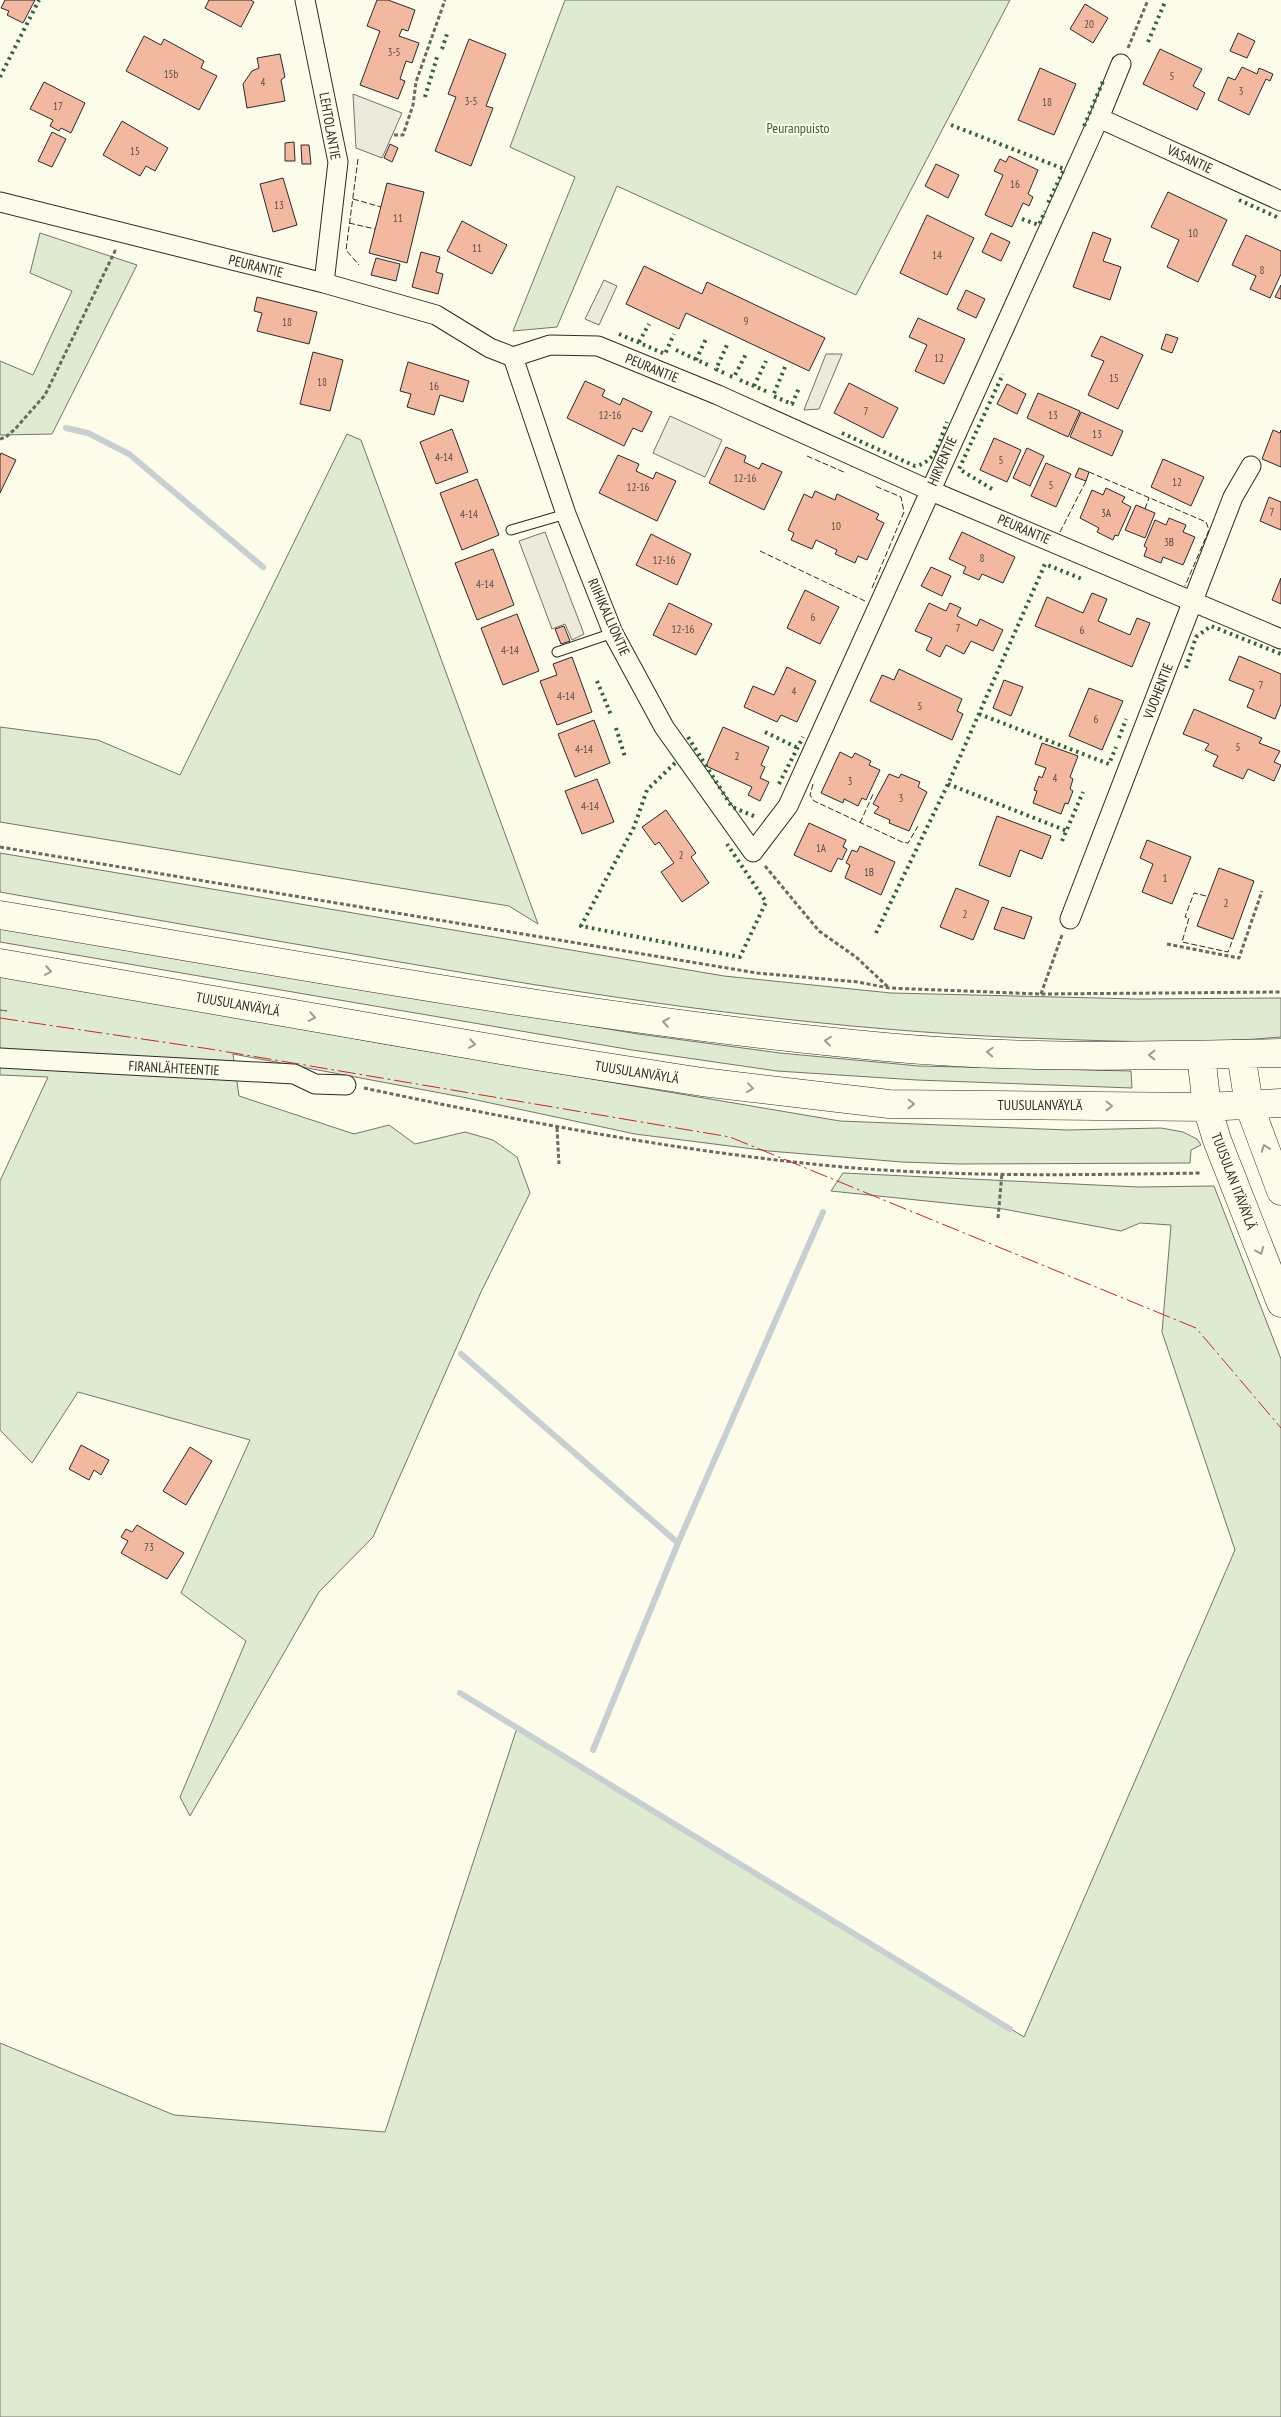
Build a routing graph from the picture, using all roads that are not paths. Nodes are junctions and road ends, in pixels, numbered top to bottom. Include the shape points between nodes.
1 (305, 0) edge
2 (1121, 64) road end
3 (1099, 118) junction
4 (1281, 201) edge
5 (0, 202) edge
6 (324, 283) junction
7 (514, 357) junction
8 (1251, 466) dead end
9 (930, 490) junction
10 (566, 514) junction
11 (511, 530) dead end
12 (1192, 602) junction
13 (613, 633) junction
14 (1281, 638) edge
15 (557, 652) dead end
16 (753, 852) joint
17 (0, 915) edge
18 (1070, 919) road end
19 (0, 963) edge
20 (1281, 1053) edge
21 (1241, 1054) junction
22 (1201, 1055) junction
23 (0, 1058) edge
24 (346, 1084) road end
25 (1281, 1103) edge
26 (1249, 1104) junction
27 (1207, 1107) junction
28 (1281, 1192) edge
29 (1281, 1304) edge

1 - 6 street, LEHTOLANTIE via 338,162
2 - 3 street, HIRVENTIE
3 - 4 street, VASANTIE
3 - 9 street, HIRVENTIE
5 - 6 street, PEURANTIE
6 - 7 street, PEURANTIE via 436,315 490,348
7 - 9 street, PEURANTIE via 550,345 598,346 718,395
7 - 10 street, RIIHIKALLIONTIE
8 - 12 street, VUOHENTIE via 1233,497
9 - 12 street, PEURANTIE
9 - 16 street, HIRVENTIE via 788,806
10 - 11 lane
10 - 13 street, RIIHIKALLIONTIE
12 - 14 street, PEURANTIE
12 - 18 street, VUOHENTIE
13 - 15 lane
13 - 16 street, RIIHIKALLIONTIE via 664,727
22 -> 17 main road via 1038,1055 888,1047 707,1028 527,1002
19 -> 27 main road, TUUSULANVÄYLÄ via 702,1082 889,1104
20 - 21 main road
21 - 22 main road
21 - 26 main road
22 - 27 main road, TUUSULAN ITÄVÄYLÄ
23 - 24 street, FIRANLÄHTEENTIE via 294,1074 315,1084
25 - 26 main road, TUUSULANVÄYLÄ
26 - 27 main road, TUUSULANVÄYLÄ
28 -> 26 main road
27 -> 29 main road, TUUSULAN ITÄVÄYLÄ via 1234,1186

